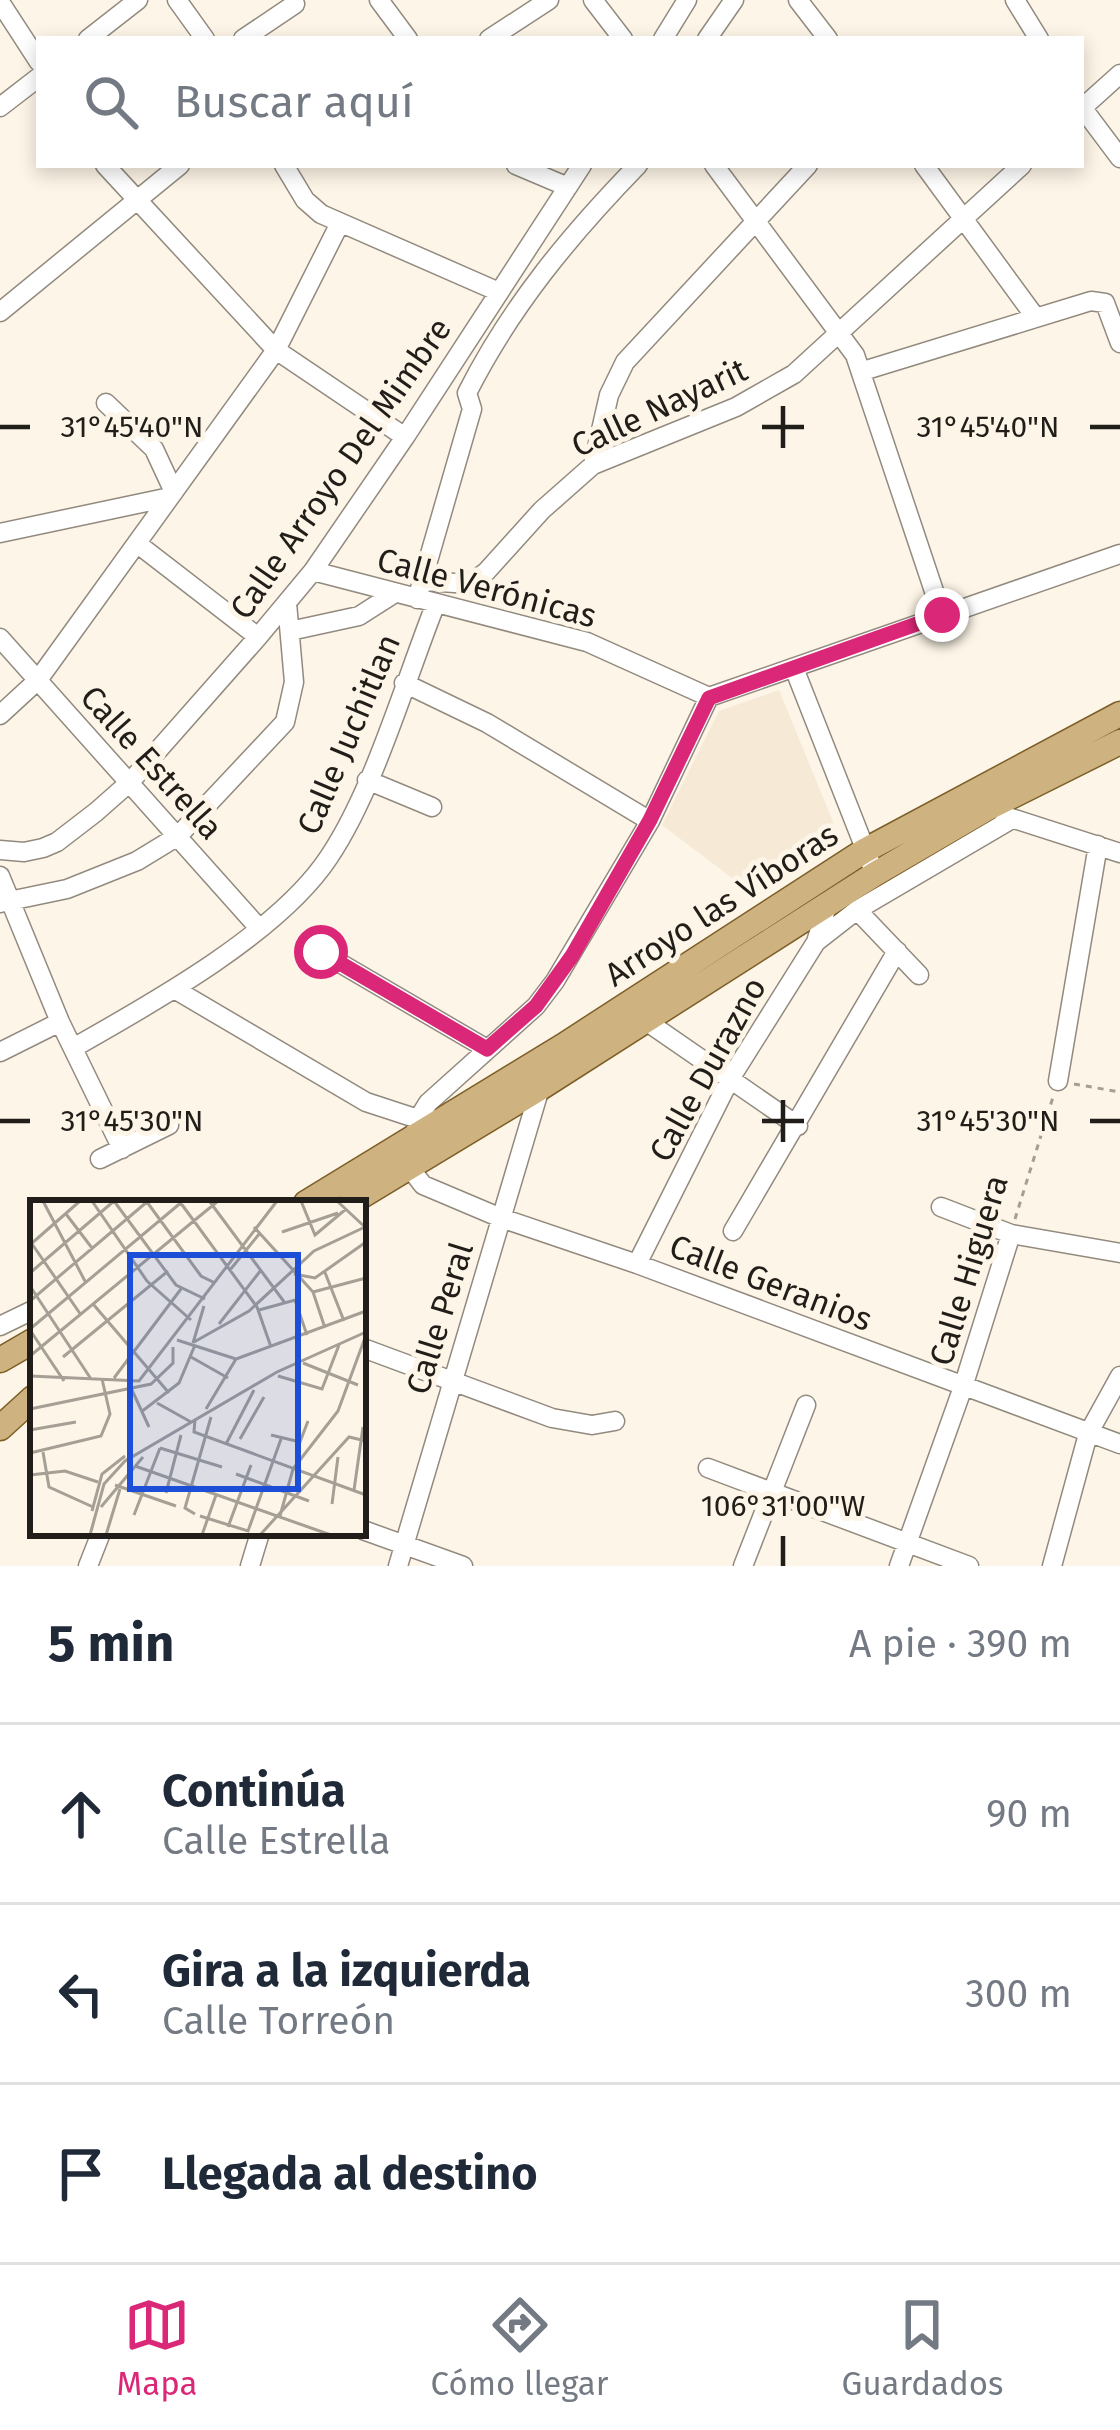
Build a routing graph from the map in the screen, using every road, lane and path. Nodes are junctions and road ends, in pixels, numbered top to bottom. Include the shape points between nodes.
1 (138, 0) edge
2 (176, 0) edge
3 (379, 0) edge
4 (549, 0) edge
5 (592, 0) edge
6 (687, 0) edge
7 (734, 0) edge
8 (798, 0) edge
9 (1015, 0) edge
10 (0, 2) edge
11 (295, 4) dead end
12 (92, 36) edge
13 (203, 36) edge
14 (248, 36) edge
15 (406, 36) edge
16 (494, 36) edge
17 (621, 36) edge
18 (665, 36) edge
19 (709, 36) edge
20 (826, 36) edge
21 (1038, 36) edge
22 (36, 57) edge
23 (1120, 74) edge
24 (36, 79) edge
25 (1084, 105) edge
26 (0, 107) edge
27 (1084, 112) edge
28 (1096, 128) junction
29 (1120, 130) edge
30 (1120, 158) edge
31 (108, 168) edge
32 (176, 168) edge
33 (286, 168) edge
34 (522, 168) edge
35 (580, 168) edge
36 (635, 168) edge
37 (716, 168) edge
38 (805, 168) edge
39 (926, 168) edge
40 (1019, 168) edge
41 (568, 188) junction
42 (138, 199) junction
43 (754, 219) junction
44 (964, 220) junction
45 (339, 225) junction
46 (500, 292) junction
47 (0, 312) edge
48 (484, 317) junction
49 (1036, 318) junction
50 (502, 329) junction
51 (838, 335) junction
52 (1120, 344) edge
53 (276, 350) junction
54 (862, 371) junction
55 (446, 376) junction
56 (467, 393) junction
57 (106, 403) dead end
58 (405, 437) junction
59 (593, 465) junction
60 (172, 494) junction
61 (0, 533) edge
62 (139, 545) junction
63 (1120, 554) edge
64 (313, 571) junction
65 (395, 593) junction
66 (426, 594) junction
67 (286, 603) junction
68 (942, 615) junction
69 (290, 631) junction
70 (259, 637) junction
71 (0, 638) edge
72 (794, 668) junction
73 (38, 680) junction
74 (404, 683) junction
75 (709, 698) junction
76 (1120, 714) edge
77 (0, 716) edge
78 (1120, 742) edge
79 (367, 780) junction
80 (130, 782) junction
81 (431, 807) dead end
82 (1000, 813) junction
83 (650, 820) junction
84 (178, 836) junction
85 (1098, 845) junction
86 (0, 850) edge
87 (1120, 853) edge
88 (869, 862) junction
89 (0, 876) edge
90 (4, 902) edge
91 (828, 904) junction
92 (856, 910) junction
93 (259, 927) junction
94 (816, 942) junction
95 (897, 951) junction
96 (321, 952) dead end
97 (919, 975) dead end
98 (176, 990) junction
99 (646, 1021) junction
100 (60, 1022) junction
101 (73, 1048) junction
102 (487, 1049) junction
103 (0, 1052) edge
104 (730, 1079) junction
105 (1058, 1081) junction
106 (540, 1088) junction
107 (1120, 1092) edge
108 (169, 1126) dead end
109 (798, 1126) junction
110 (415, 1130) junction
111 (122, 1149) junction
112 (100, 1160) dead end
113 (409, 1167) junction
114 (311, 1200) edge
115 (355, 1200) edge
116 (941, 1207) dead end
117 (502, 1218) junction
118 (733, 1231) dead end
119 (1011, 1234) junction
120 (1120, 1253) edge
121 (637, 1264) junction
122 (30, 1312) edge
123 (0, 1327) edge
124 (30, 1343) edge
125 (366, 1349) edge
126 (0, 1360) edge
127 (1120, 1376) edge
128 (451, 1377) junction
129 (963, 1387) junction
130 (806, 1405) dead end
131 (29, 1407) edge
132 (615, 1421) dead end
133 (0, 1428) edge
134 (1088, 1434) junction
135 (1120, 1444) edge
136 (709, 1468) dead end
137 (771, 1491) junction
138 (366, 1531) edge
139 (100, 1536) edge
140 (259, 1536) edge
141 (908, 1542) junction
142 (404, 1545) junction
143 (88, 1566) edge
144 (250, 1566) edge
145 (398, 1566) edge
146 (463, 1566) edge
147 (743, 1566) edge
148 (898, 1566) edge
149 (969, 1566) edge
150 (1052, 1566) edge

1 - 12 street
2 - 13 street
3 - 15 street
4 - 16 street
5 - 17 street
6 - 18 street
7 - 19 street
8 - 20 street
9 - 21 street
10 - 22 street
11 - 14 street
23 - 25 street
24 - 26 street
27 - 28 street
28 - 29 street
28 - 30 street
31 - 42 street
32 - 42 street
33 - 45 street via 305,200
34 - 41 street
35 - 41 street, Calle Arroyo Del Mimbre
36 - 50 street, Calle Juchitlan
37 - 43 street
38 - 43 street
39 - 44 street
40 - 44 street, Calle Nayarit
41 - 46 street, Calle Arroyo Del Mimbre
42 - 47 street
42 - 53 street
43 - 51 street
43 - 59 street via 625,362
44 - 49 street
44 - 51 street, Calle Nayarit
45 - 46 street
45 - 53 street
46 - 48 street, Calle Arroyo Del Mimbre
48 - 50 street
48 - 55 street, Calle Arroyo Del Mimbre
49 - 52 street via 1099,300
49 - 54 street
50 - 56 street, Calle Juchitlan
51 - 54 street
51 - 59 street, Calle Nayarit via 794,374 736,407
53 - 58 street
53 - 60 street
54 - 68 street
55 - 56 street
55 - 58 street, Calle Arroyo Del Mimbre
56 - 66 street, Calle Juchitlan via 472,409
57 - 60 street via 154,449
58 - 64 street, Calle Arroyo Del Mimbre
59 - 66 street, Calle Nayarit via 486,572
60 - 61 street
60 - 62 street
62 - 70 street
62 - 73 street
63 - 68 street
64 - 65 street, Calle Verónicas
64 - 67 street, Calle Arroyo Del Mimbre
65 - 66 street, Calle Verónicas
65 - 69 street via 358,616
66 - 74 street, Calle Juchitlan
66 - 75 street, Calle Verónicas via 586,642
67 - 69 street
67 - 70 street, Calle Arroyo Del Mimbre
68 - 72 street
69 - 84 street via 294,682 285,722
70 - 80 street, Calle Arroyo Del Mimbre
71 - 73 street, Calle Estrella
72 - 75 street
72 - 88 street
73 - 77 street
73 - 80 street, Calle Estrella
74 - 79 street, Calle Juchitlan
74 - 83 street
75 - 83 street
76 - 88 main road, Arroyo las Víboras
78 - 82 main road, Arroyo las Víboras
79 - 81 street
79 - 93 street, Calle Juchitlan via 328,860
80 - 84 street, Calle Estrella
80 - 86 street, Calle Arroyo Del Mimbre via 58,842
82 - 85 street
82 - 88 main road, Arroyo las Víboras
82 - 92 street
83 - 102 street via 556,981
84 - 90 street via 67,889
84 - 93 street, Calle Estrella
85 - 87 street
85 - 105 street
88 - 91 main road, Arroyo las Víboras
88 - 110 main road, Arroyo las Víboras
89 - 90 street
90 - 100 street
91 - 94 street, Calle Durazno
91 - 99 main road, Arroyo las Víboras
92 - 94 street
92 - 95 street
93 - 98 street, Calle Juchitlan
94 - 104 street, Calle Durazno
95 - 97 street
95 - 109 street
96 - 102 street
98 - 101 street, Calle Juchitlan
98 - 110 street
99 - 104 street
99 - 106 main road, Arroyo las Víboras
100 - 101 street
100 - 103 street
101 - 111 street
102 - 110 street via 428,1103
104 - 109 street
104 - 121 street, Calle Durazno
105 - 107 path
105 - 119 path, Calle Higuera
106 - 113 main road, Arroyo las Víboras
106 - 117 street, Calle Peral
108 - 111 street
109 - 118 street
110 - 113 street
110 - 114 main road, Arroyo las Víboras
111 - 112 street
113 - 115 main road, Arroyo las Víboras
113 - 117 street, Calle Geranios via 422,1185
116 - 119 street
117 - 121 street, Calle Geranios
117 - 128 street, Calle Peral
119 - 120 street
119 - 129 street, Calle Higuera
121 - 129 street, Calle Geranios
122 - 123 street
124 - 126 main road
125 - 128 street
127 - 134 street
128 - 132 street via 553,1418
128 - 142 street, Calle Peral
129 - 134 street, Calle Geranios
129 - 141 street, Calle Higuera
130 - 137 street
131 - 133 main road
134 - 135 street, Calle Geranios
134 - 150 street
136 - 137 street
137 - 141 street
137 - 147 street
138 - 142 street
139 - 143 street
140 - 144 street
141 - 148 street, Calle Higuera
141 - 149 street
142 - 145 street, Calle Peral
142 - 146 street

